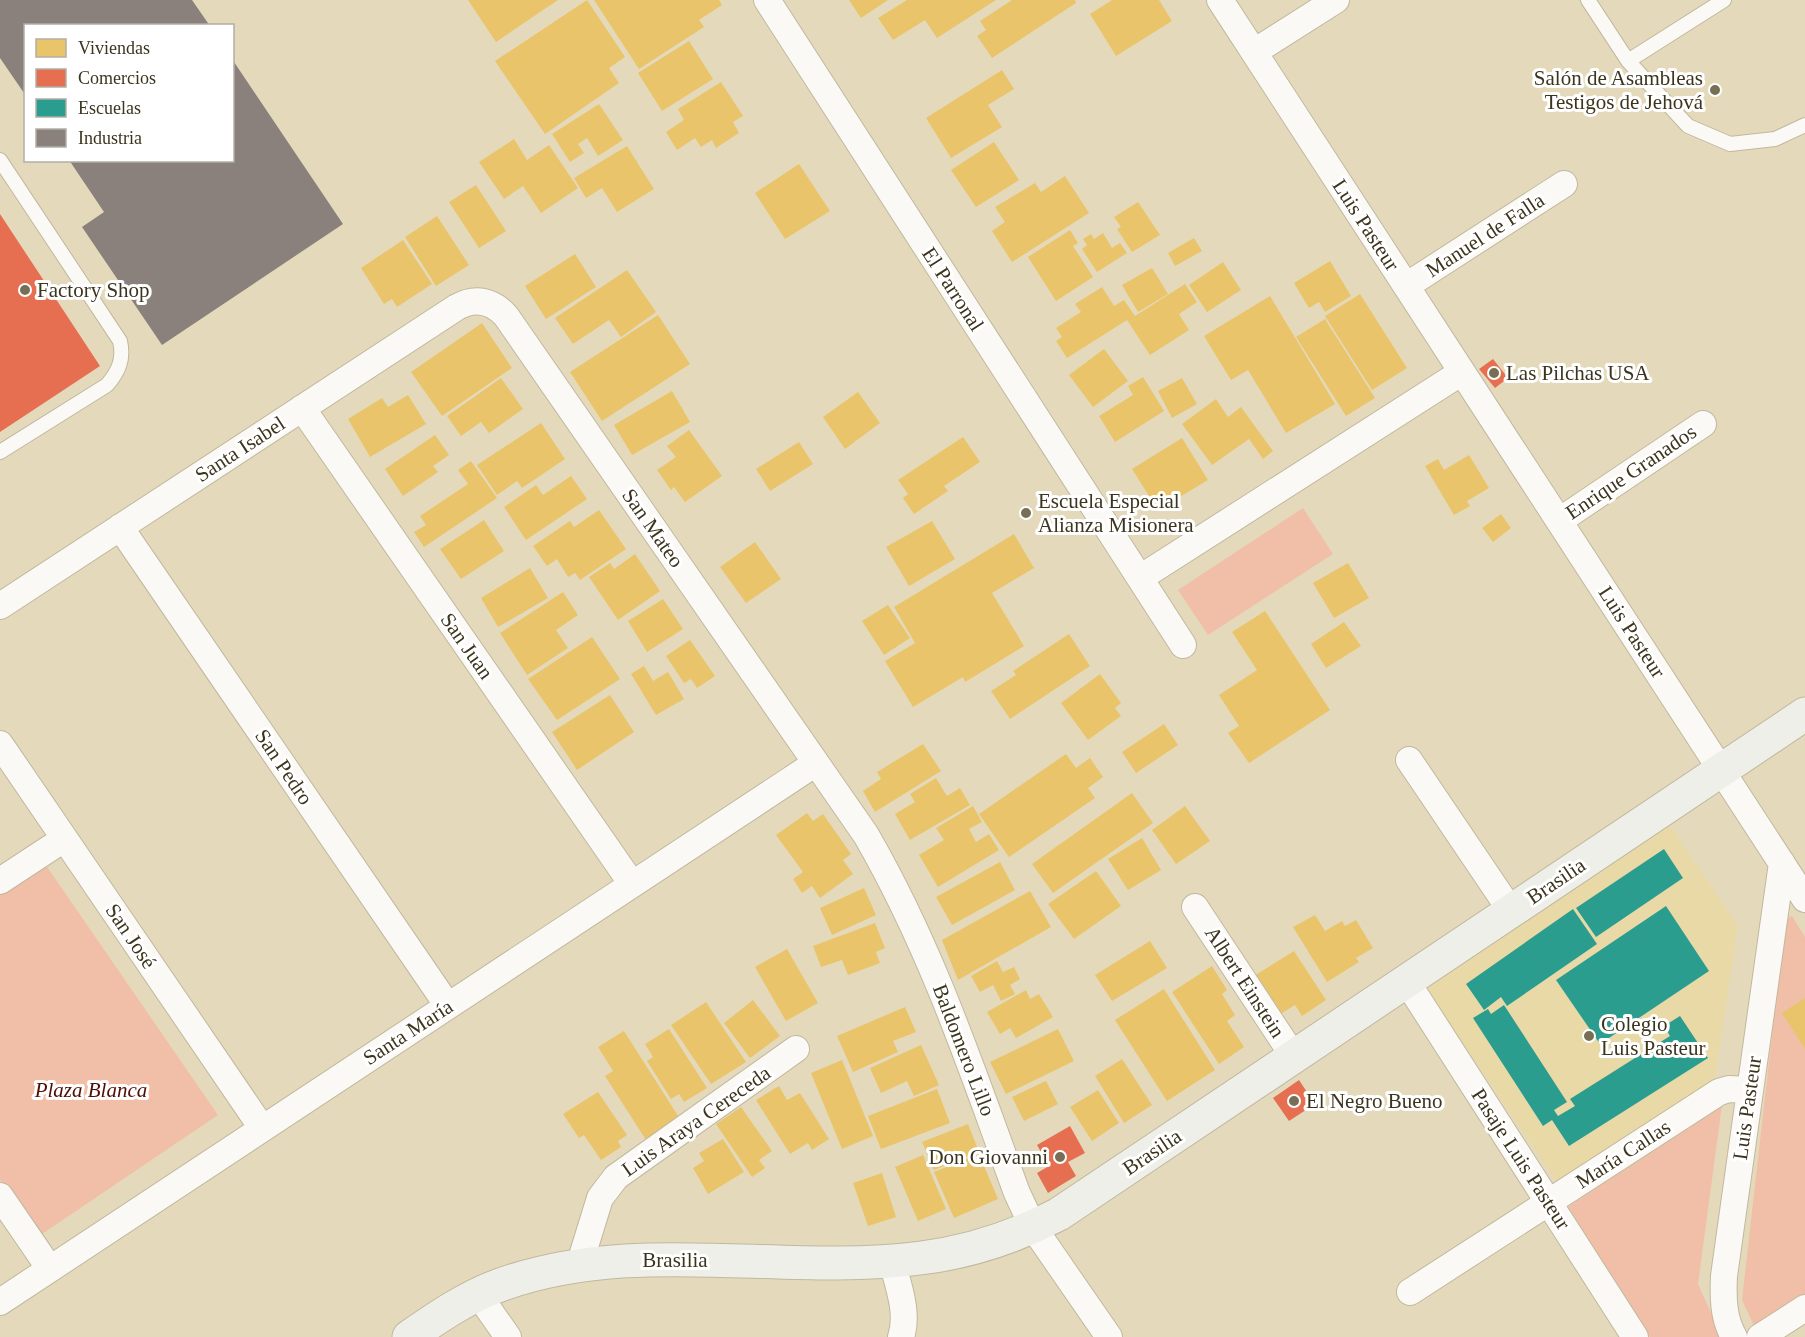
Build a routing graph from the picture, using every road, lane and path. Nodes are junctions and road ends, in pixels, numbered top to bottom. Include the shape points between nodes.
1 (767, 0) edge
2 (1220, 0) edge
3 (1336, 0) edge
4 (1588, 0) edge
5 (1724, 0) edge
6 (1254, 52) junction
7 (1628, 61) junction
8 (1805, 124) edge
9 (0, 160) edge
10 (1564, 184) dead end
11 (1406, 286) junction
12 (483, 301) joint
13 (1462, 372) junction
14 (302, 408) junction
15 (1703, 424) dead end
16 (0, 452) edge
17 (1559, 521) junction
18 (120, 527) junction
19 (1140, 578) junction
20 (0, 606) edge
21 (1183, 645) dead end
22 (1805, 714) edge
23 (0, 744) edge
24 (1409, 760) dead end
25 (816, 763) junction
26 (1721, 770) junction
27 (64, 839) junction
28 (1782, 863) junction
29 (0, 880) edge
30 (632, 884) junction
31 (1805, 899) edge
32 (1195, 907) dead end
33 (1511, 911) junction
34 (1407, 982) junction
35 (448, 1006) junction
36 (796, 1049) dead end
37 (1294, 1058) junction
38 (1750, 1090) junction
39 (262, 1128) junction
40 (0, 1196) edge
41 (1549, 1202) junction
42 (1033, 1227) junction
43 (892, 1261) junction
44 (579, 1266) junction
45 (50, 1269) junction
46 (1410, 1292) dead end
47 (478, 1294) junction
48 (0, 1302) edge
49 (1805, 1308) edge
50 (410, 1337) edge
51 (508, 1337) edge
52 (901, 1337) edge
53 (1109, 1337) edge
54 (1635, 1337) edge
55 (1734, 1337) edge
56 (1761, 1337) edge

1 - 19 street, El Parronal
2 - 6 street, Luis Pasteur
3 - 6 street
4 - 7 lane
5 - 7 lane
6 - 11 street, Luis Pasteur
7 - 8 lane via 1688,126 1730,144 1775,139
9 - 16 lane via 120,341 122,351 121,364 107,385
10 - 11 street, Manuel de Falla
11 - 13 street, Luis Pasteur
12 - 14 street, Santa Isabel via 456,307
12 - 25 street, San Mateo via 506,316
13 - 17 street, Luis Pasteur
13 - 19 street
14 - 18 street, Santa Isabel
14 - 30 street, San Juan
15 - 17 street, Enrique Granados
17 - 26 street, Luis Pasteur
18 - 20 street, Santa Isabel
18 - 35 street, San Pedro
19 - 21 street, El Parronal
22 - 26 street, Brasilia
23 - 27 street, San José
24 - 33 street
25 - 30 street, Santa María
25 - 42 street, Baldomero Lillo via 866,835 909,912
26 - 28 street, Luis Pasteur
26 - 33 street, Brasilia
27 - 29 street
27 - 39 street, San José
28 - 31 street
28 - 38 street, Luis Pasteur
30 - 35 street, Santa María
32 - 37 street, Albert Einstein
33 - 34 street, Brasilia
34 - 37 street, Brasilia
34 - 41 street, Pasaje Luis Pasteur
35 - 39 street, Santa María
36 - 44 street, Luis Araya Cereceda via 616,1177 600,1198
37 - 42 street, Brasilia via 1059,1214
38 - 41 street, María Callas via 1719,1092
38 - 55 street, Luis Pasteur via 1724,1276 1726,1315
39 - 45 street, Santa María
40 - 45 street
41 - 46 street, María Callas
41 - 54 street, Pasaje Luis Pasteur
42 - 43 street, Brasilia via 981,1247
42 - 53 street, Baldomero Lillo
43 - 44 street, Brasilia via 807,1263 668,1258
43 - 52 street via 904,1313
44 - 47 street, Brasilia via 523,1278
45 - 48 street, Santa María
47 - 50 street, Brasilia
47 - 51 street
49 - 56 street

